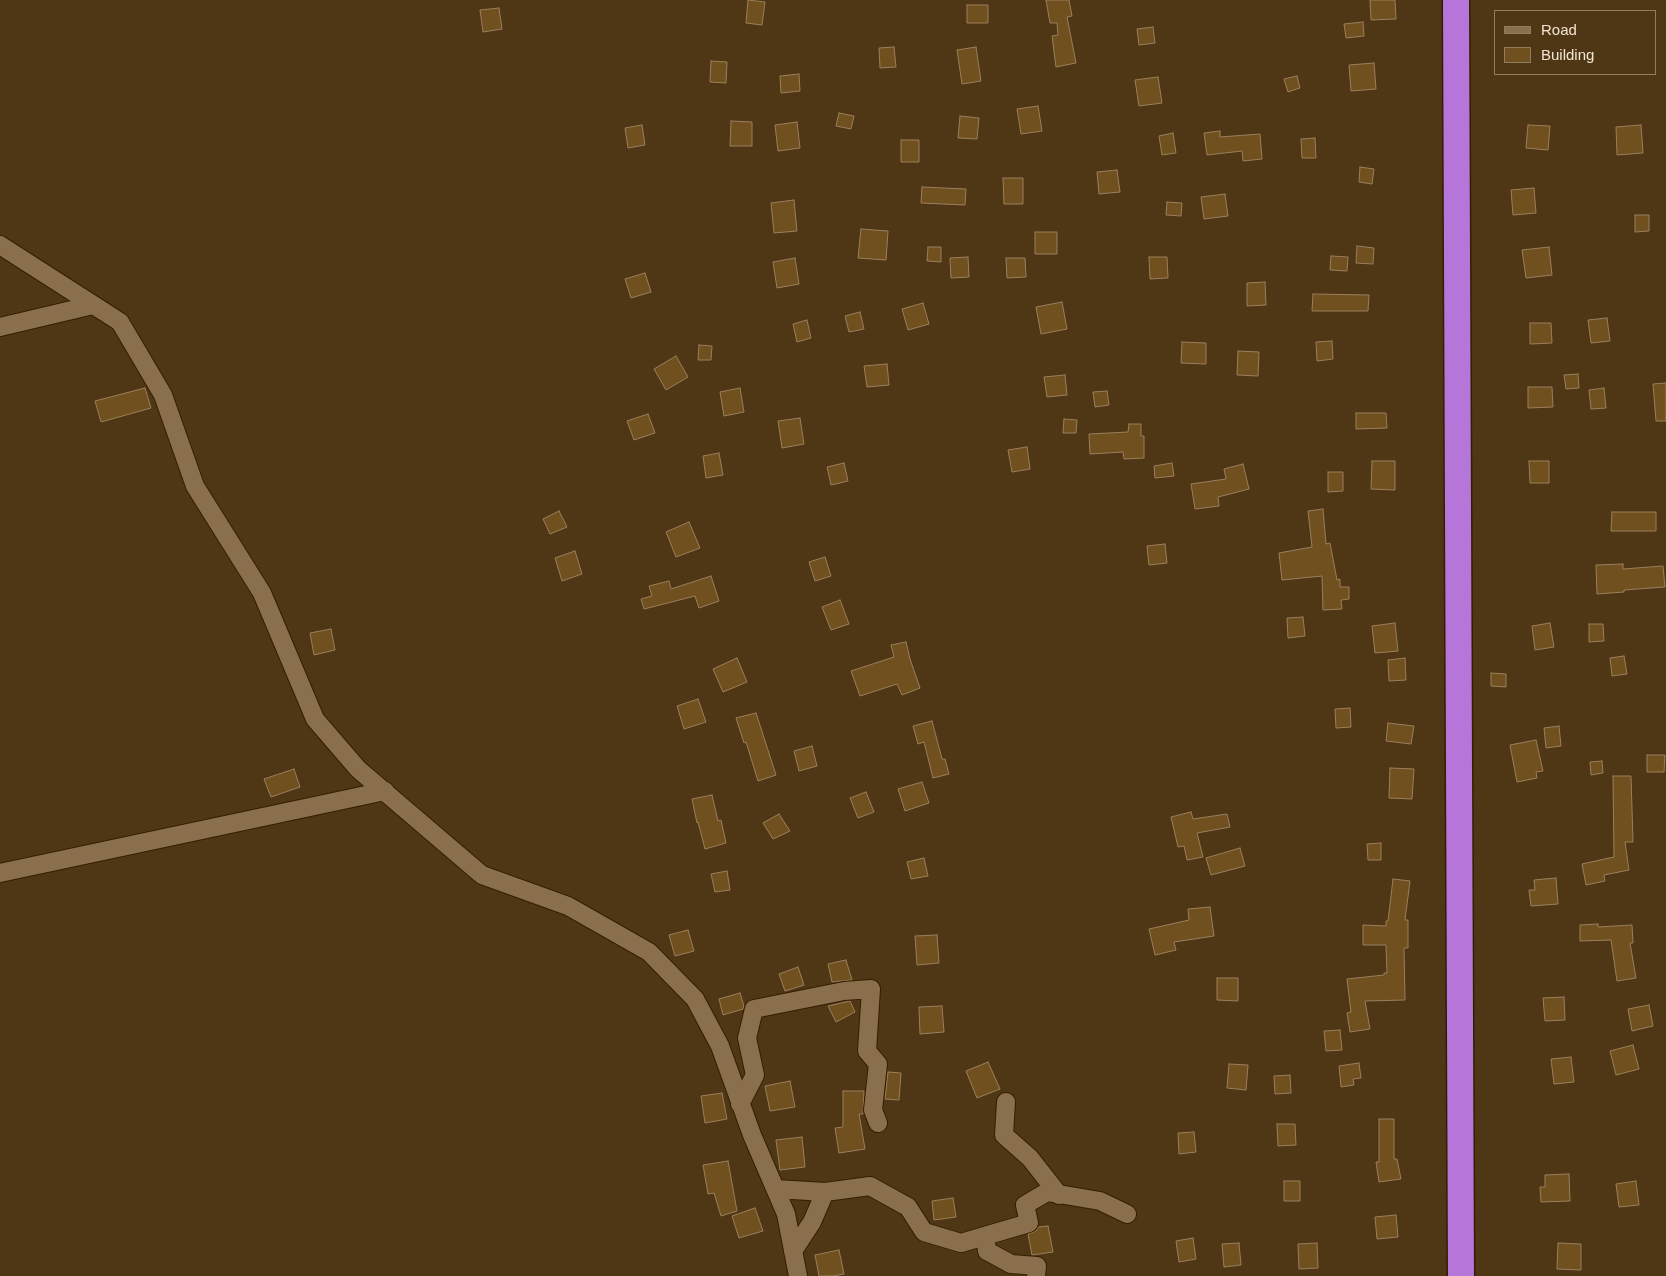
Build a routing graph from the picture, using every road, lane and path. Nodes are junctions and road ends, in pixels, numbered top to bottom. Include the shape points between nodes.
1 (1456, 0) edge
2 (0, 245) edge
3 (93, 305) junction
4 (0, 326) edge
5 (385, 791) junction
6 (0, 874) edge
7 (1006, 1102) dead end
8 (740, 1104) junction
9 (878, 1123) dead end
10 (776, 1189) junction
11 (826, 1192) junction
12 (1059, 1195) junction
13 (1127, 1214) dead end
14 (985, 1236) junction
15 (793, 1251) junction
16 (798, 1276) edge
17 (1036, 1276) edge
18 (1461, 1276) edge

1 - 18 highway
2 - 3 street
3 - 4 street
3 - 5 street via 120,322 163,395 195,486 262,593 315,719 358,769
5 - 6 street
5 - 8 street via 482,875 568,906 649,952 695,998 720,1046
7 - 12 street via 1004,1135 1030,1158
8 - 9 street via 755,1075 747,1038 754,1009 871,988 867,1051 878,1064 874,1110
8 - 10 street
10 - 11 street
10 - 15 street via 786,1214
11 - 14 street via 870,1186 908,1207 924,1232 961,1243
11 - 15 street
12 - 13 street via 1100,1201
12 - 14 street via 1047,1192 1025,1205 1030,1223
14 - 17 street via 987,1250 1011,1264 1036,1266
15 - 16 street

